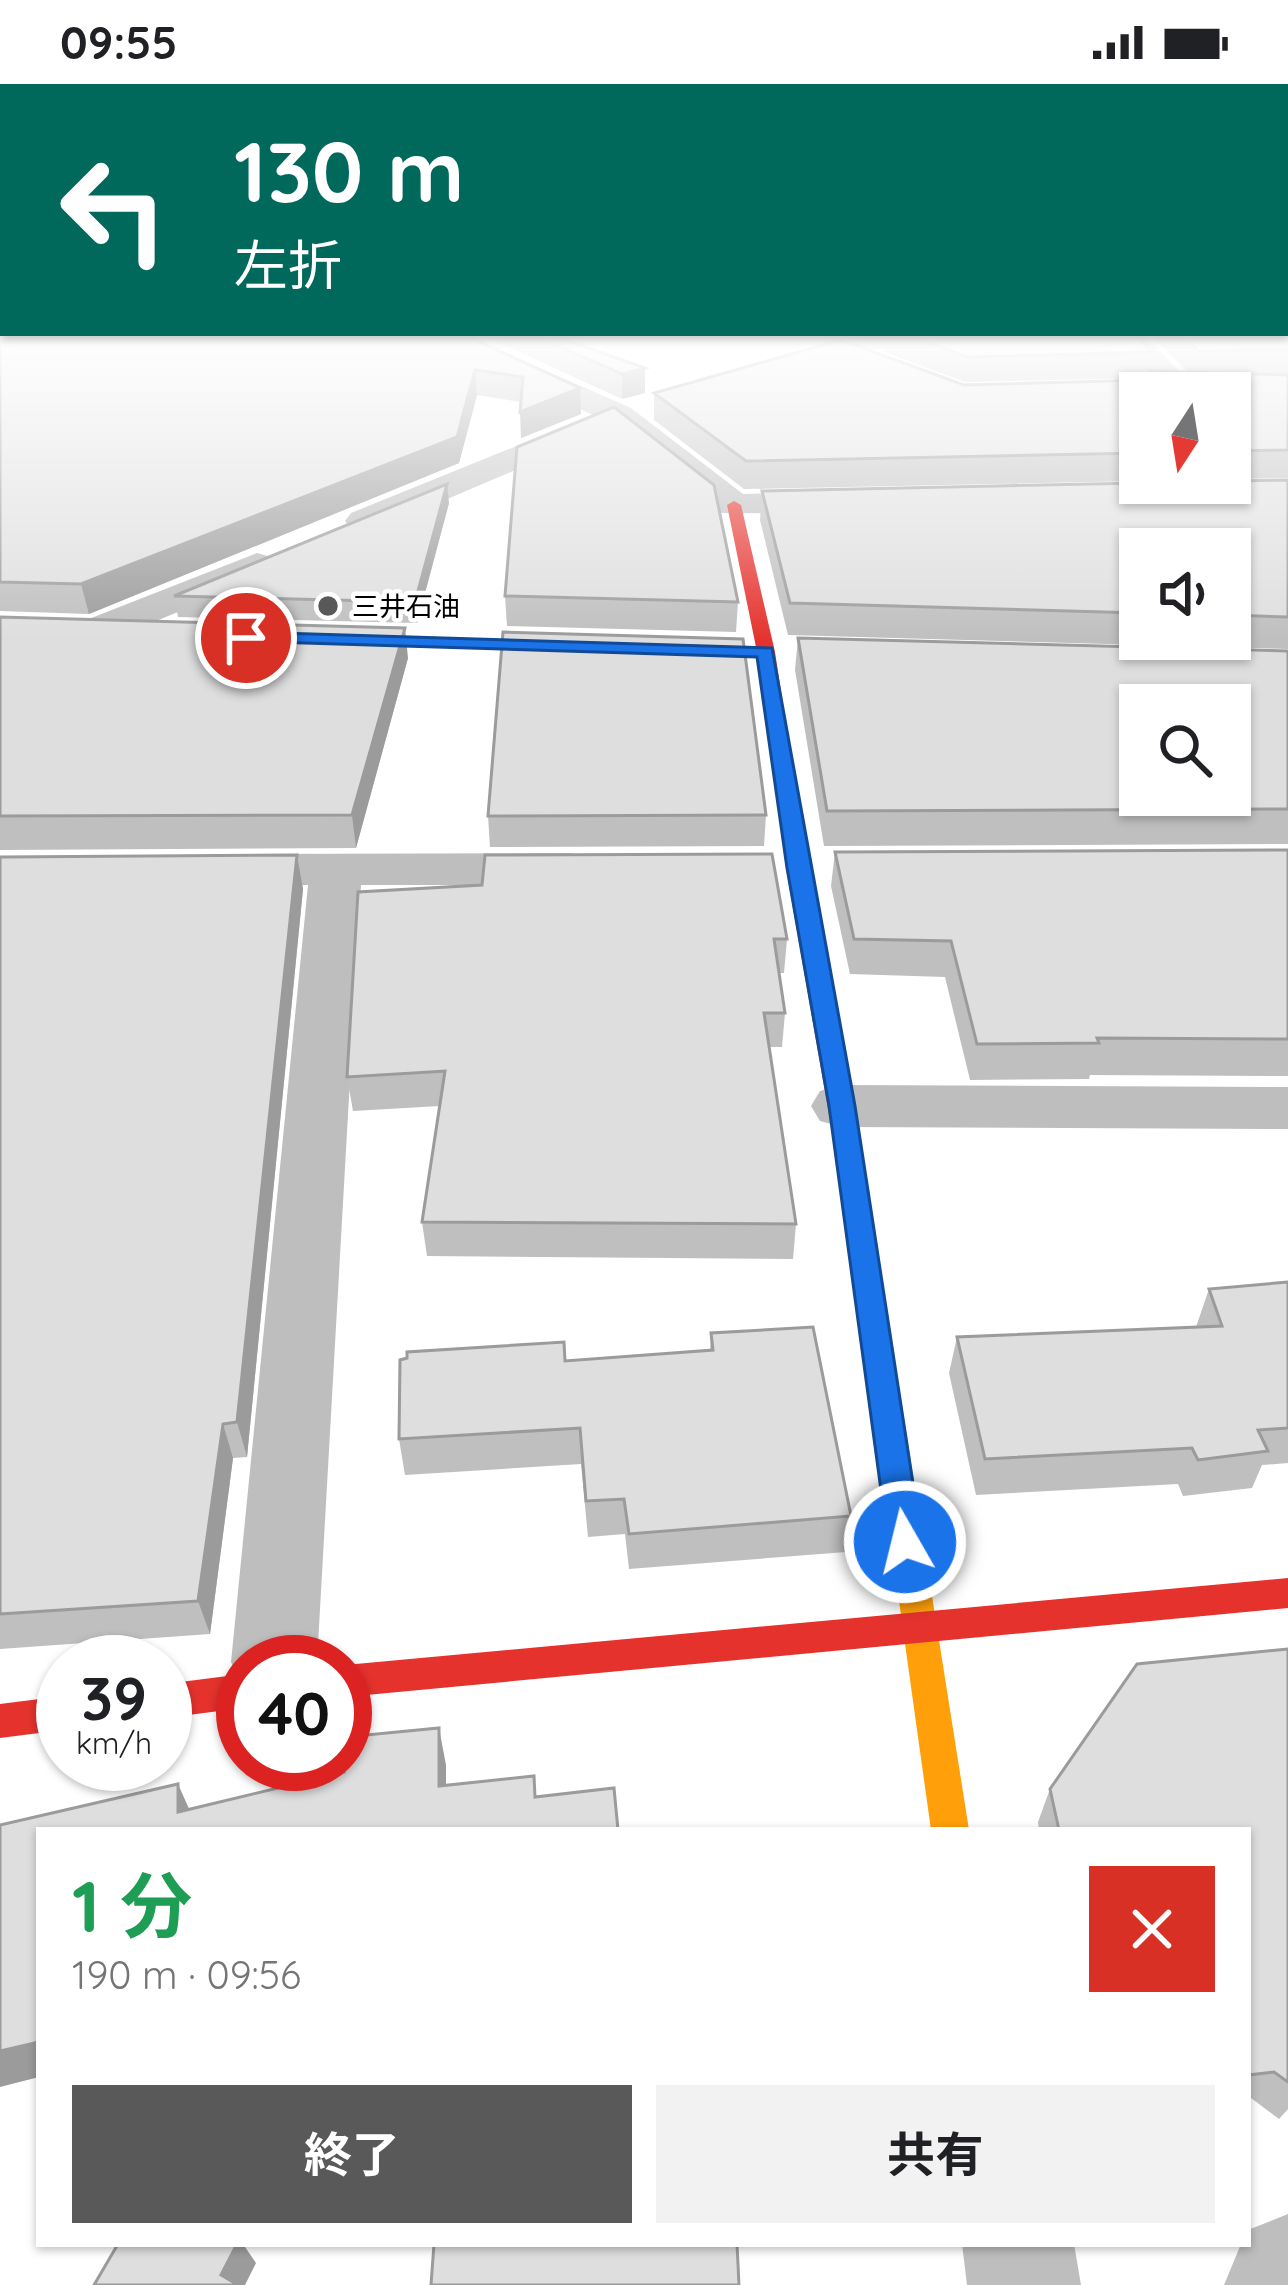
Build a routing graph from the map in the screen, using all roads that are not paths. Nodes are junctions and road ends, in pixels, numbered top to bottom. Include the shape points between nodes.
1 (569, 436) edge
2 (645, 436) edge
3 (899, 502) edge
4 (734, 505) junction
5 (333, 533) edge
6 (289, 551) edge
7 (80, 633) joint
8 (159, 635) edge
9 (298, 639) edge
10 (624, 648) edge
11 (336, 869) junction
12 (613, 869) edge
13 (157, 870) edge
14 (842, 1106) junction
15 (1288, 1108) edge
16 (1288, 1593) edge
17 (917, 1629) junction
18 (276, 1635) edge
19 (372, 1679) edge
20 (36, 1716) edge
21 (0, 1720) edge
22 (950, 1827) edge
23 (1018, 2247) edge
24 (1288, 2270) edge
25 (1024, 2285) edge
26 (1281, 2285) edge

1 - 5 street
2 - 4 street
3 - 4 street
4 - 14 street
6 - 7 street
7 - 8 street
9 - 10 street
11 - 12 street
11 - 13 street
11 - 18 street
14 - 15 street
14 - 17 street
16 - 17 street
17 - 19 street
17 - 22 street
20 - 21 street
23 - 25 street
24 - 26 street

